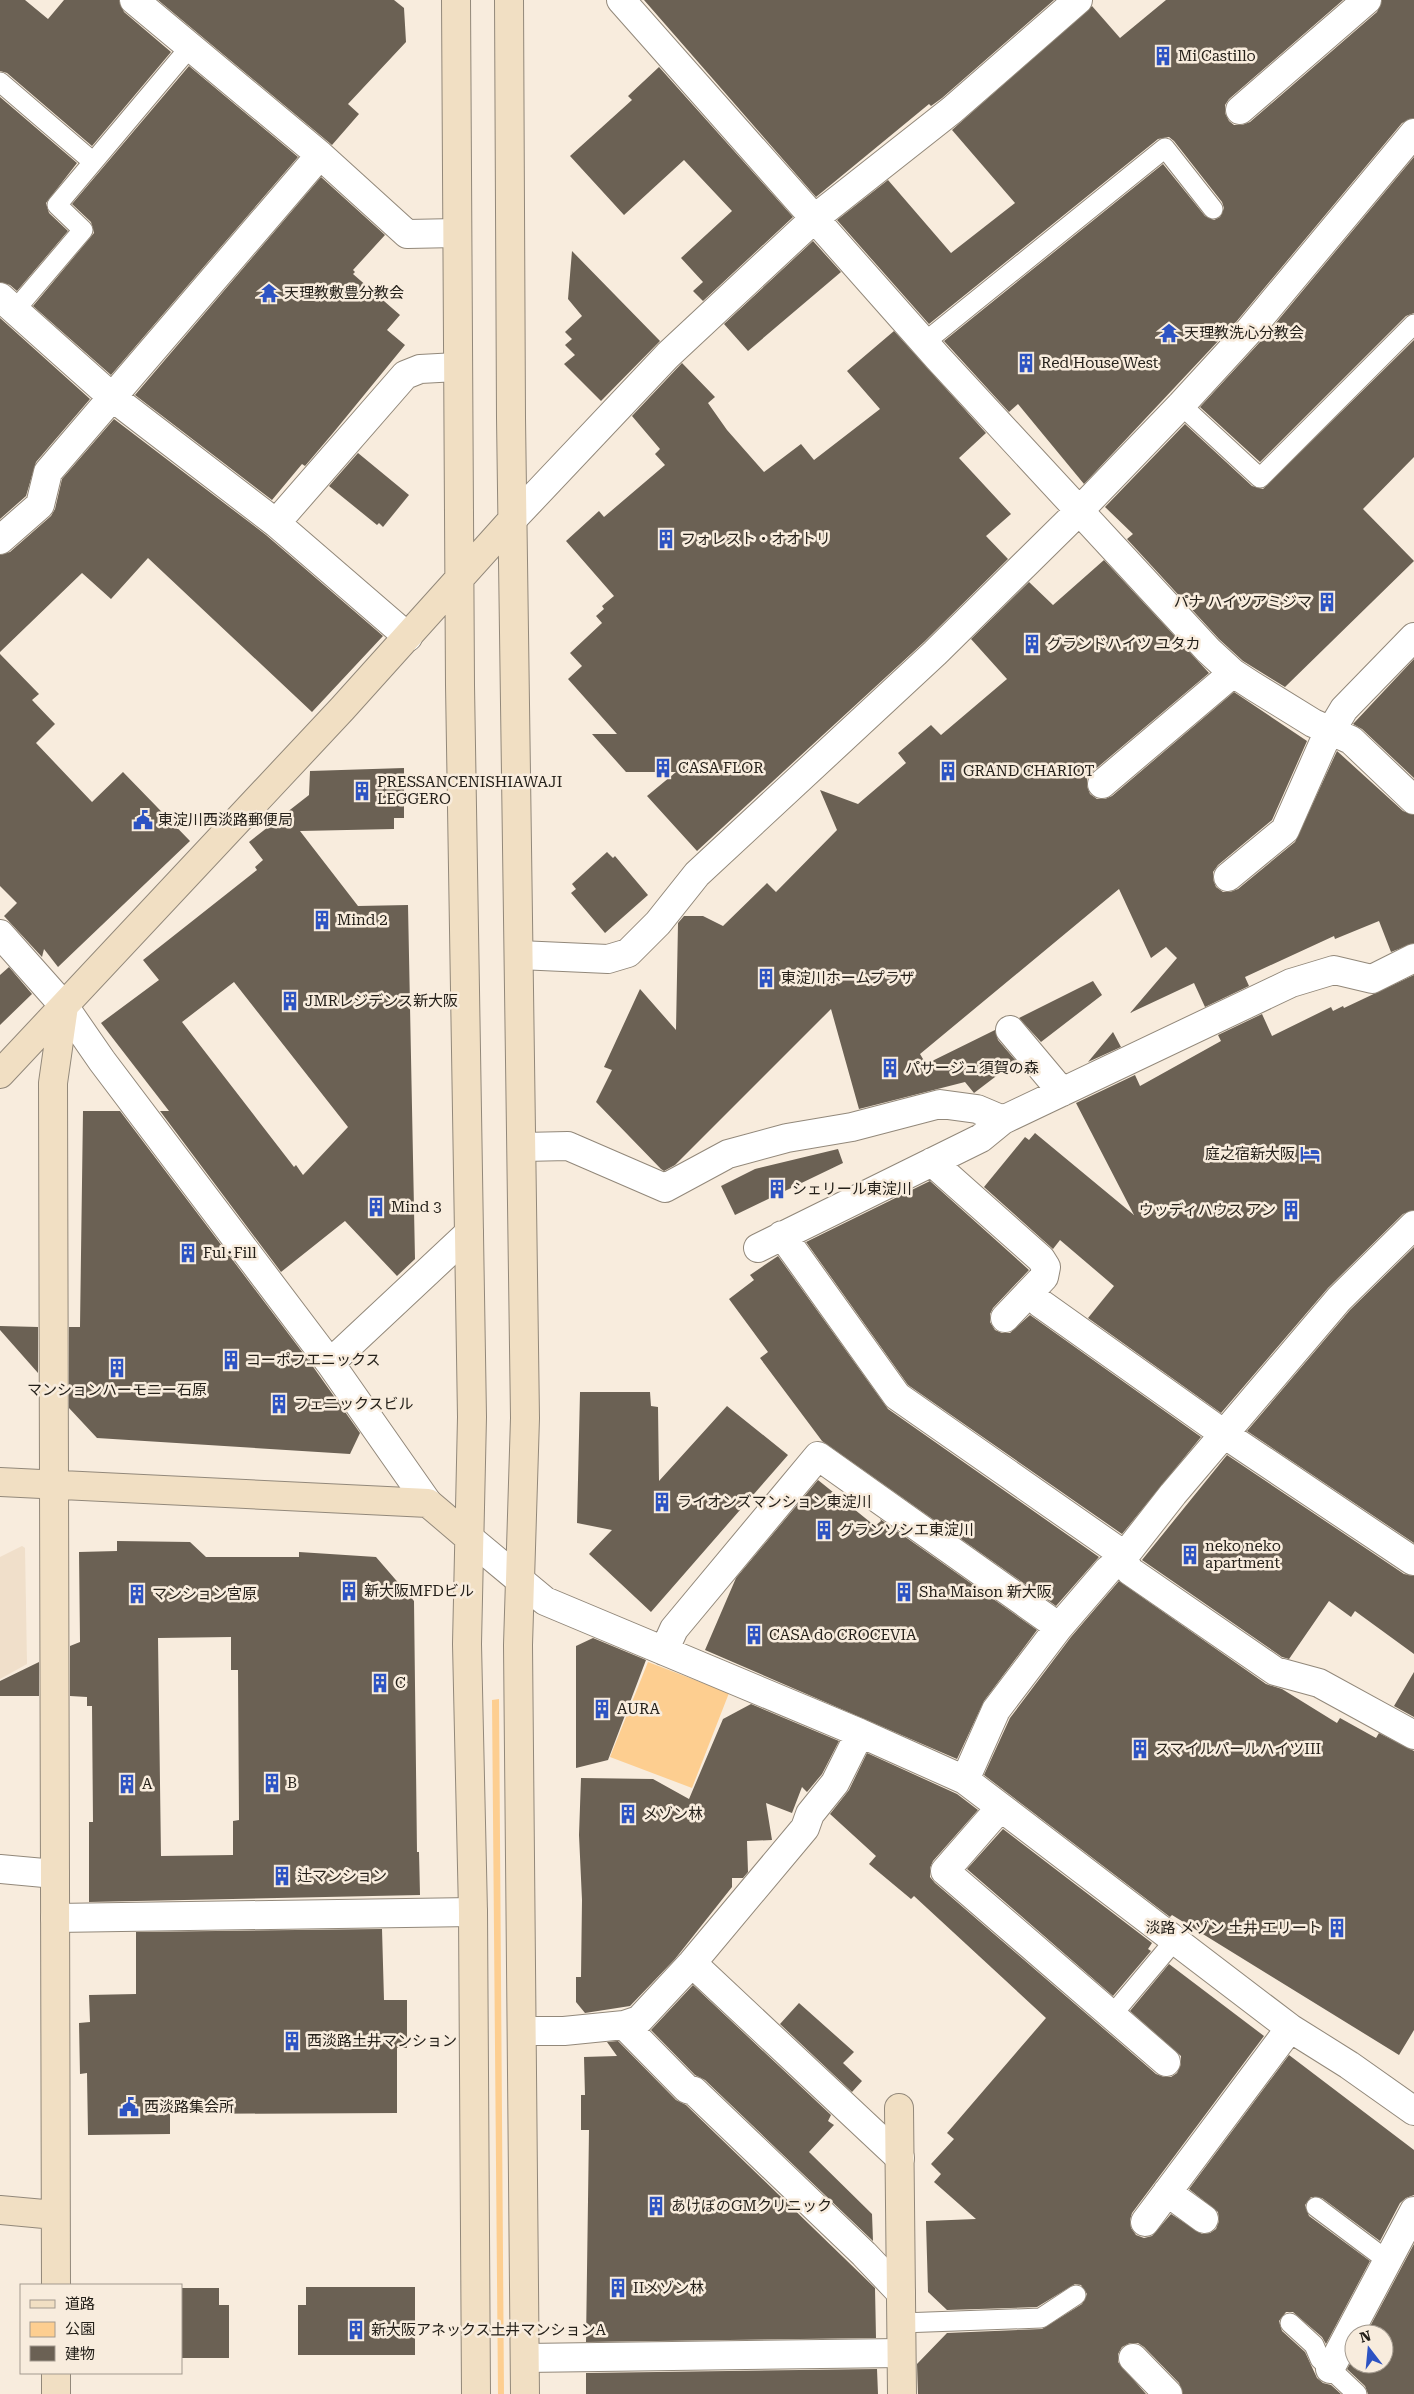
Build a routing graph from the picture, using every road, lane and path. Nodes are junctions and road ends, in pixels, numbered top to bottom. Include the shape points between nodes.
1 (134, 0) edge
2 (456, 0) edge
3 (509, 0) edge
4 (621, 0) edge
5 (1078, 0) edge
6 (1368, 0) edge
7 (190, 47) junction
8 (0, 82) edge
9 (1240, 110) dead end
10 (1414, 133) edge
11 (320, 155) junction
12 (92, 160) junction
13 (1213, 209) dead end
14 (814, 218) junction
15 (457, 233) junction
16 (7, 304) edge
17 (1414, 324) edge
18 (925, 342) junction
19 (457, 367) junction
20 (112, 396) junction
21 (1181, 405) junction
22 (1078, 512) junction
23 (512, 520) junction
24 (276, 523) junction
25 (0, 540) edge
26 (460, 575) junction
27 (408, 637) junction
28 (1414, 637) edge
29 (1233, 673) junction
30 (1331, 730) junction
31 (1102, 784) dead end
32 (1414, 800) edge
33 (1228, 877) dead end
34 (0, 934) edge
35 (519, 954) junction
36 (1414, 958) edge
37 (64, 1006) junction
38 (1010, 1030) dead end
39 (0, 1074) edge
40 (1062, 1092) junction
41 (1003, 1120) junction
42 (523, 1147) junction
43 (932, 1162) junction
44 (1414, 1224) edge
45 (468, 1233) junction
46 (782, 1235) junction
47 (758, 1248) dead end
48 (1035, 1287) junction
49 (1005, 1318) dead end
50 (330, 1363) junction
51 (1224, 1434) junction
52 (0, 1482) edge
53 (54, 1485) junction
54 (428, 1502) junction
55 (468, 1537) junction
56 (1122, 1559) junction
57 (1413, 1561) edge
58 (520, 1581) junction
59 (1059, 1627) junction
60 (664, 1651) junction
61 (860, 1733) junction
62 (1414, 1736) edge
63 (965, 1780) junction
64 (1000, 1808) junction
65 (0, 1869) edge
66 (55, 1874) junction
67 (473, 1912) junction
68 (55, 1918) junction
69 (1175, 1940) junction
70 (692, 1963) junction
71 (1112, 2015) junction
72 (624, 2025) junction
73 (1290, 2028) junction
74 (522, 2031) junction
75 (1166, 2062) dead end
76 (899, 2108) dead end
77 (1414, 2111) edge
78 (900, 2158) junction
79 (1167, 2192) junction
80 (1316, 2207) dead end
81 (0, 2210) edge
82 (1414, 2211) edge
83 (55, 2215) junction
84 (1204, 2219) dead end
85 (1145, 2222) dead end
86 (1388, 2261) junction
87 (56, 2284) edge
88 (901, 2293) junction
89 (1076, 2295) dead end
90 (901, 2323) junction
91 (1290, 2323) dead end
92 (901, 2353) junction
93 (525, 2358) junction
94 (1133, 2358) dead end
95 (1330, 2369) junction
96 (56, 2374) edge
97 (56, 2394) edge
98 (476, 2394) edge
99 (525, 2394) edge
100 (902, 2394) edge
101 (1168, 2394) edge
102 (1357, 2394) edge

1 - 7 street
2 - 15 street
3 - 23 street
4 - 14 street
5 - 14 street via 952,110
6 - 9 street
7 - 11 street
7 - 12 lane
8 - 12 lane
10 - 21 street via 1248,332
11 - 15 street via 407,234
11 - 20 street
12 - 16 lane via 56,204 83,230
13 - 18 lane via 1165,148
14 - 18 street
14 - 23 street via 668,354
15 - 19 street
16 - 20 street
17 - 21 lane via 1260,478
18 - 22 street
19 - 24 street via 420,369 405,375
19 - 26 street
20 - 24 street
20 - 25 street via 48,472 40,505
21 - 22 street
22 - 29 street
22 - 35 street via 935,653 698,874 658,923 628,953 608,959
23 - 26 street
23 - 35 street
24 - 27 street
26 - 27 street
26 - 45 street
27 - 37 street
28 - 30 street via 1344,710
29 - 30 street via 1313,723
29 - 31 street
30 - 32 street via 1351,740
30 - 33 street via 1285,830
34 - 37 street
35 - 42 street
36 - 40 street via 1372,979 1334,970 1291,984
37 - 39 street
37 - 50 street
37 - 53 street via 53,1083
38 - 40 street
40 - 41 street
41 - 42 street via 977,1109 940,1104 728,1154 665,1188 568,1146
41 - 43 street via 981,1138
42 - 58 street via 525,1418
43 - 46 street
43 - 48 street via 1041,1259 1046,1267 1044,1277
44 - 51 street via 1339,1299
45 - 50 street
45 - 55 street via 472,1417
46 - 47 street
46 - 56 street via 897,1396 1117,1550
48 - 49 street
48 - 51 street via 1035,1297 1040,1303
50 - 54 street
51 - 56 street
51 - 57 street
52 - 53 street
53 - 54 street
53 - 66 street
54 - 55 street
55 - 58 street
55 - 67 street
56 - 59 street via 1108,1570
56 - 62 street via 1130,1571 1275,1672 1319,1683
58 - 60 street via 552,1605
58 - 74 street
59 - 60 street via 818,1456 674,1629
59 - 63 street via 996,1710
60 - 61 street
61 - 63 street
61 - 70 street via 835,1783 810,1814 806,1828
63 - 64 street
64 - 69 street
64 - 71 street via 945,1871
65 - 66 street
66 - 68 street
67 - 68 street
67 - 98 street
68 - 83 street
69 - 71 lane
69 - 73 street
70 - 72 street via 639,2020
70 - 78 street
71 - 75 street
72 - 74 street
72 - 88 street
73 - 77 street via 1349,2064
73 - 79 street
74 - 93 street
76 - 78 street
78 - 88 street
79 - 84 street
79 - 85 street
80 - 86 lane
81 - 83 street
82 - 86 street
83 - 87 street
86 - 95 street
88 - 90 street
89 - 90 lane via 1041,2318
90 - 92 street
91 - 95 lane via 1314,2344 1320,2359
92 - 93 street
92 - 100 street
93 - 99 street
94 - 101 street
95 - 102 lane
96 - 97 street

